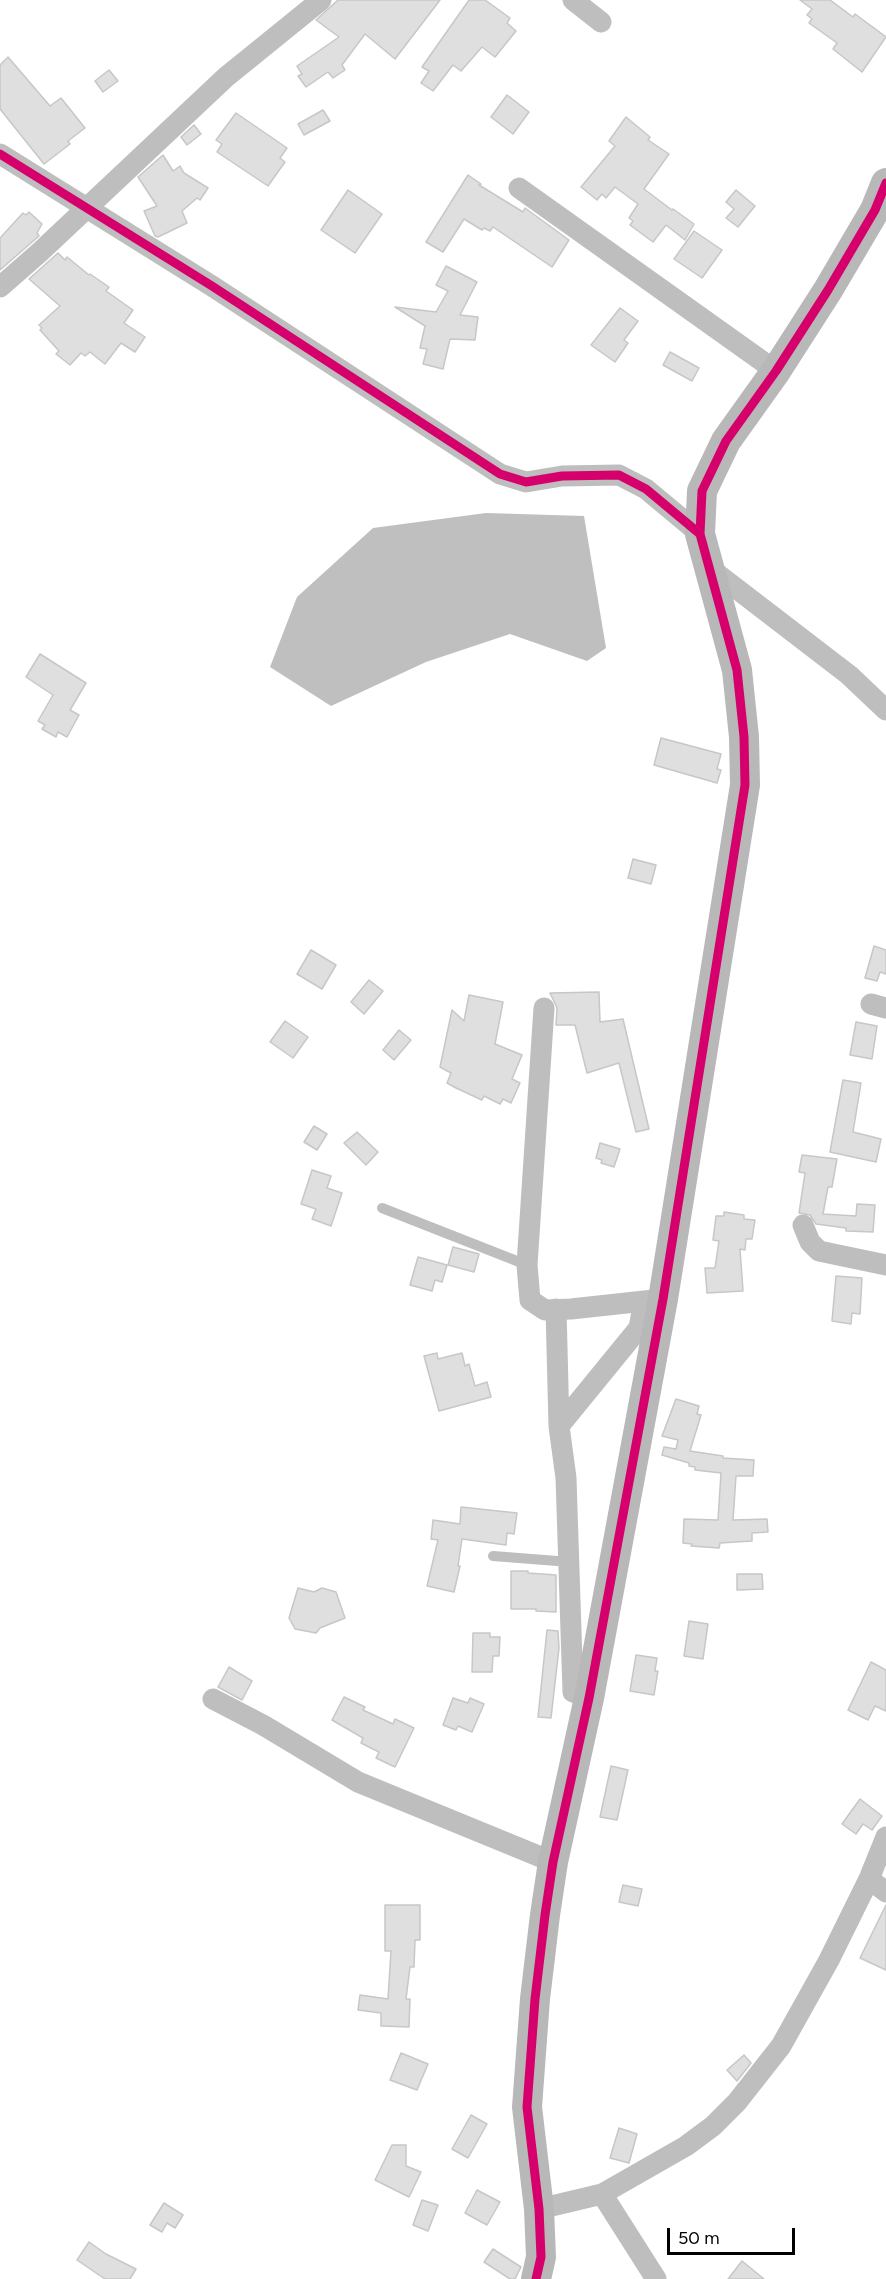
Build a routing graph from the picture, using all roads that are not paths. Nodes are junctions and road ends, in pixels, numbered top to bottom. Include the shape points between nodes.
1 (321, 0) edge
2 (573, 0) edge
3 (600, 22) dead end
4 (0, 154) edge
5 (886, 183) edge
6 (519, 188) dead end
7 (86, 208) junction
8 (0, 287) edge
9 (776, 371) junction
10 (700, 534) junction
11 (711, 569) junction
12 (886, 710) edge
13 (544, 1008) dead end
14 (382, 1208) dead end
15 (803, 1225) dead end
16 (527, 1265) junction
17 (886, 1265) edge
18 (653, 1300) junction
19 (556, 1309) junction
20 (559, 1426) junction
21 (493, 1556) dead end
22 (570, 1562) junction
23 (589, 1698) junction
24 (213, 1699) dead end
25 (886, 1837) edge
26 (553, 1862) junction
27 (878, 1886) edge
28 (602, 2194) junction
29 (539, 2210) junction
30 (536, 2279) edge
31 (656, 2279) edge

1 - 7 street via 226,77
2 - 3 street
4 - 7 street
5 - 9 street via 875,210
6 - 9 street
7 - 8 street
7 - 10 street via 500,474 526,482 619,475 646,489
9 - 10 street via 726,441 702,491
10 - 11 street
11 - 12 street via 849,675
11 - 18 street via 737,670 745,784
13 - 16 street
14 - 16 lane
15 - 17 street via 819,1251
16 - 19 street via 530,1300 545,1310
18 - 19 street
18 - 20 street via 639,1328
18 - 23 street
19 - 20 street
20 - 22 street
21 - 22 lane
22 - 23 street via 573,1692
23 - 26 street
24 - 26 street via 358,1782
25 - 27 street
26 - 29 street via 535,1999 527,2107
27 - 28 street via 829,1960 781,2046 737,2102 686,2146
28 - 29 street
28 - 31 street
29 - 30 street via 541,2257

